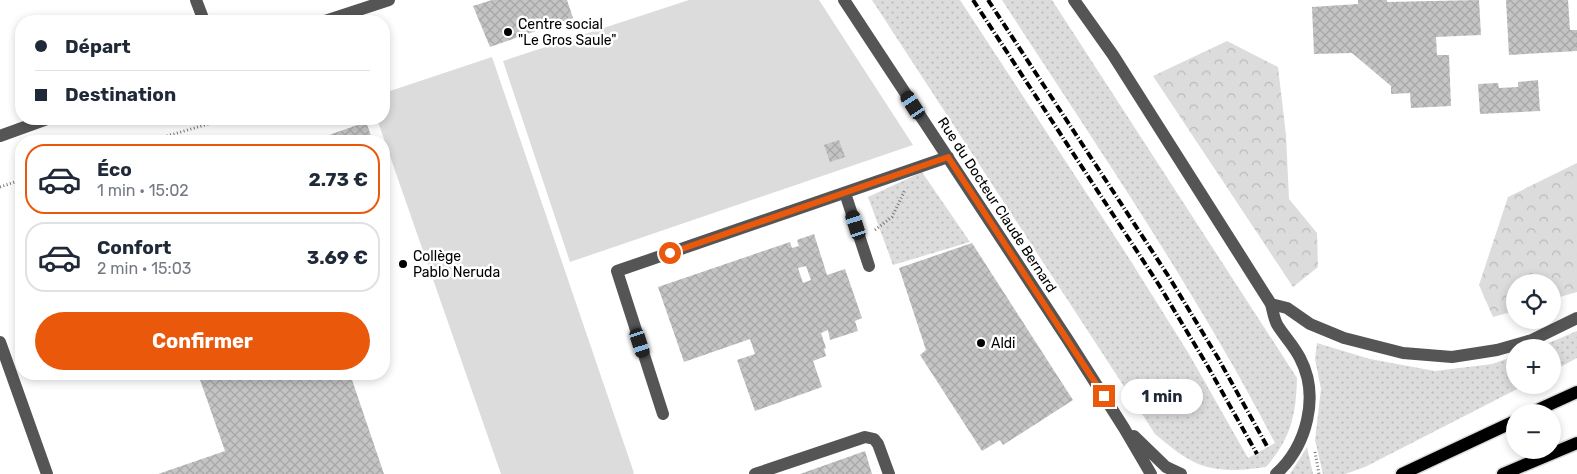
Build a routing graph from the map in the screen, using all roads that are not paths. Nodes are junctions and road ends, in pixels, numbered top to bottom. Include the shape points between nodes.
1 (196, 0) edge
2 (844, 0) edge
3 (1074, 0) edge
4 (384, 1) edge
5 (202, 15) edge
6 (343, 15) edge
7 (30, 125) edge
8 (0, 136) edge
9 (948, 157) junction
10 (845, 193) junction
11 (869, 266) dead end
12 (1271, 304) junction
13 (1577, 318) edge
14 (0, 342) edge
15 (1577, 392) edge
16 (1551, 404) edge
17 (663, 414) dead end
18 (1506, 425) edge
19 (1124, 428) junction
20 (1577, 443) edge
21 (47, 474) edge
22 (755, 474) edge
23 (889, 474) edge
24 (1151, 474) edge
25 (1181, 474) edge
26 (1276, 474) edge
27 (1402, 474) edge
28 (1503, 474) edge

1 - 5 street
2 - 9 street, Rue du Docteur Claude Bernard
3 - 12 street via 1113,55
4 - 6 street
7 - 8 street
9 - 10 street
9 - 19 street, Rue du Docteur Claude Bernard
10 - 11 street
10 - 17 street via 617,271
12 - 13 street via 1287,308 1310,324 1344,338 1403,354 1452,356 1497,350 1532,340
12 - 26 street via 1277,324 1300,356 1309,386 1302,439 1296,452
14 - 21 street
15 - 16 main road
18 - 27 main road
19 - 24 street, Rue du Docteur Claude Bernard
19 - 25 street, Rue du Docteur Claude Bernard via 1166,467
20 - 28 main road
22 - 23 street via 865,437 874,439 878,444

